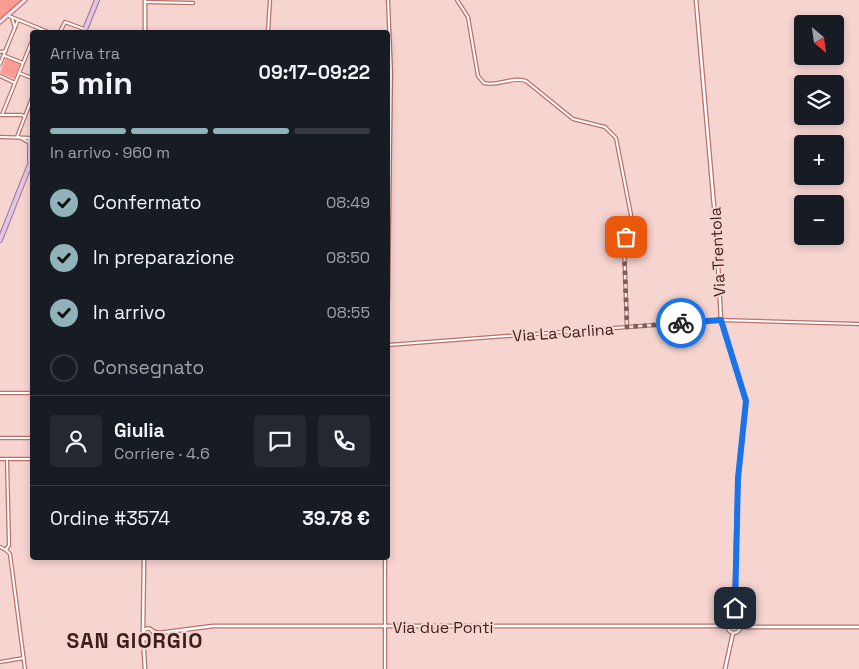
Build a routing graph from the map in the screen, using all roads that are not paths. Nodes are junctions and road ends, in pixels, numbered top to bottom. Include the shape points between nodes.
1 (25, 0) edge
2 (97, 0) edge
3 (270, 0) edge
4 (388, 0) edge
5 (458, 0) edge
6 (696, 0) edge
7 (145, 1) edge
8 (193, 3) dead end
9 (9, 14) junction
10 (13, 18) junction
11 (18, 20) junction
12 (0, 22) edge
13 (15, 28) junction
14 (38, 28) joint
15 (43, 30) edge
16 (61, 30) edge
17 (83, 30) edge
18 (85, 30) edge
19 (145, 30) edge
20 (268, 30) edge
21 (389, 30) edge
22 (30, 46) edge
23 (390, 48) edge
24 (6, 51) junction
25 (0, 52) edge
26 (4, 55) junction
27 (23, 63) junction
28 (0, 64) edge
29 (19, 73) junction
30 (0, 76) edge
31 (30, 77) edge
32 (15, 83) junction
33 (30, 103) edge
34 (1, 115) edge
35 (25, 117) junction
36 (0, 137) edge
37 (18, 137) junction
38 (30, 138) edge
39 (30, 144) edge
40 (390, 148) edge
41 (30, 164) edge
42 (0, 240) edge
43 (721, 320) junction
44 (859, 324) edge
45 (627, 327) junction
46 (390, 345) edge
47 (0, 393) edge
48 (29, 393) dead end
49 (0, 438) edge
50 (30, 438) edge
51 (0, 459) edge
52 (7, 459) junction
53 (30, 459) edge
54 (0, 547) edge
55 (6, 550) junction
56 (144, 560) edge
57 (385, 560) edge
58 (734, 620) junction
59 (728, 626) junction
60 (387, 627) junction
61 (741, 627) junction
62 (859, 627) edge
63 (145, 630) junction
64 (152, 631) junction
65 (159, 633) junction
66 (732, 633) junction
67 (152, 637) junction
68 (143, 638) junction
69 (148, 640) junction
70 (144, 643) junction
71 (24, 658) junction
72 (0, 662) edge
73 (26, 669) edge
74 (144, 669) edge
75 (385, 669) edge
76 (725, 669) edge

1 - 9 main road
2 - 18 main road
3 - 20 street
4 - 21 street
5 - 45 street via 468,17 478,76 484,83 526,80 572,119 605,127 616,138 631,215 624,246
6 - 43 street, Via Trentola
7 - 8 street
7 - 19 street
9 - 10 street
9 - 12 main road
10 - 11 street
10 - 13 street
11 - 13 street
11 - 14 street
13 - 24 street
14 - 15 street
16 - 17 street via 65,22
22 - 27 street
23 - 40 street
24 - 25 street
24 - 26 street
26 - 27 street
26 - 28 street
27 - 29 street
29 - 31 street
29 - 32 street
30 - 32 street
32 - 34 street
33 - 35 street
34 - 35 street
35 - 37 street
36 - 37 street
37 - 38 street
37 - 39 street
41 - 42 main road
43 - 44 street, Via La Carlina
43 - 45 street, Via La Carlina
43 - 58 street, Via Trentola via 746,401 738,478
45 - 46 street, Via La Carlina
47 - 48 street
49 - 50 street
51 - 52 street
52 - 53 street
52 - 55 street
54 - 55 street
55 - 71 street via 10,554
56 - 63 street
57 - 60 street
58 - 59 street
58 - 61 street
59 - 60 street, Via due Ponti
59 - 66 street
60 - 65 street, Via due Ponti via 213,626
60 - 75 street
61 - 62 street
61 - 66 street
63 - 64 street, Via due Ponti
63 - 68 street
64 - 65 street, Via due Ponti
64 - 67 street
65 - 67 street, Via due Ponti
66 - 76 street
67 - 69 street, Via due Ponti
68 - 69 street
68 - 70 street
69 - 70 street, Via due Ponti
70 - 74 street
71 - 72 street
71 - 73 street

